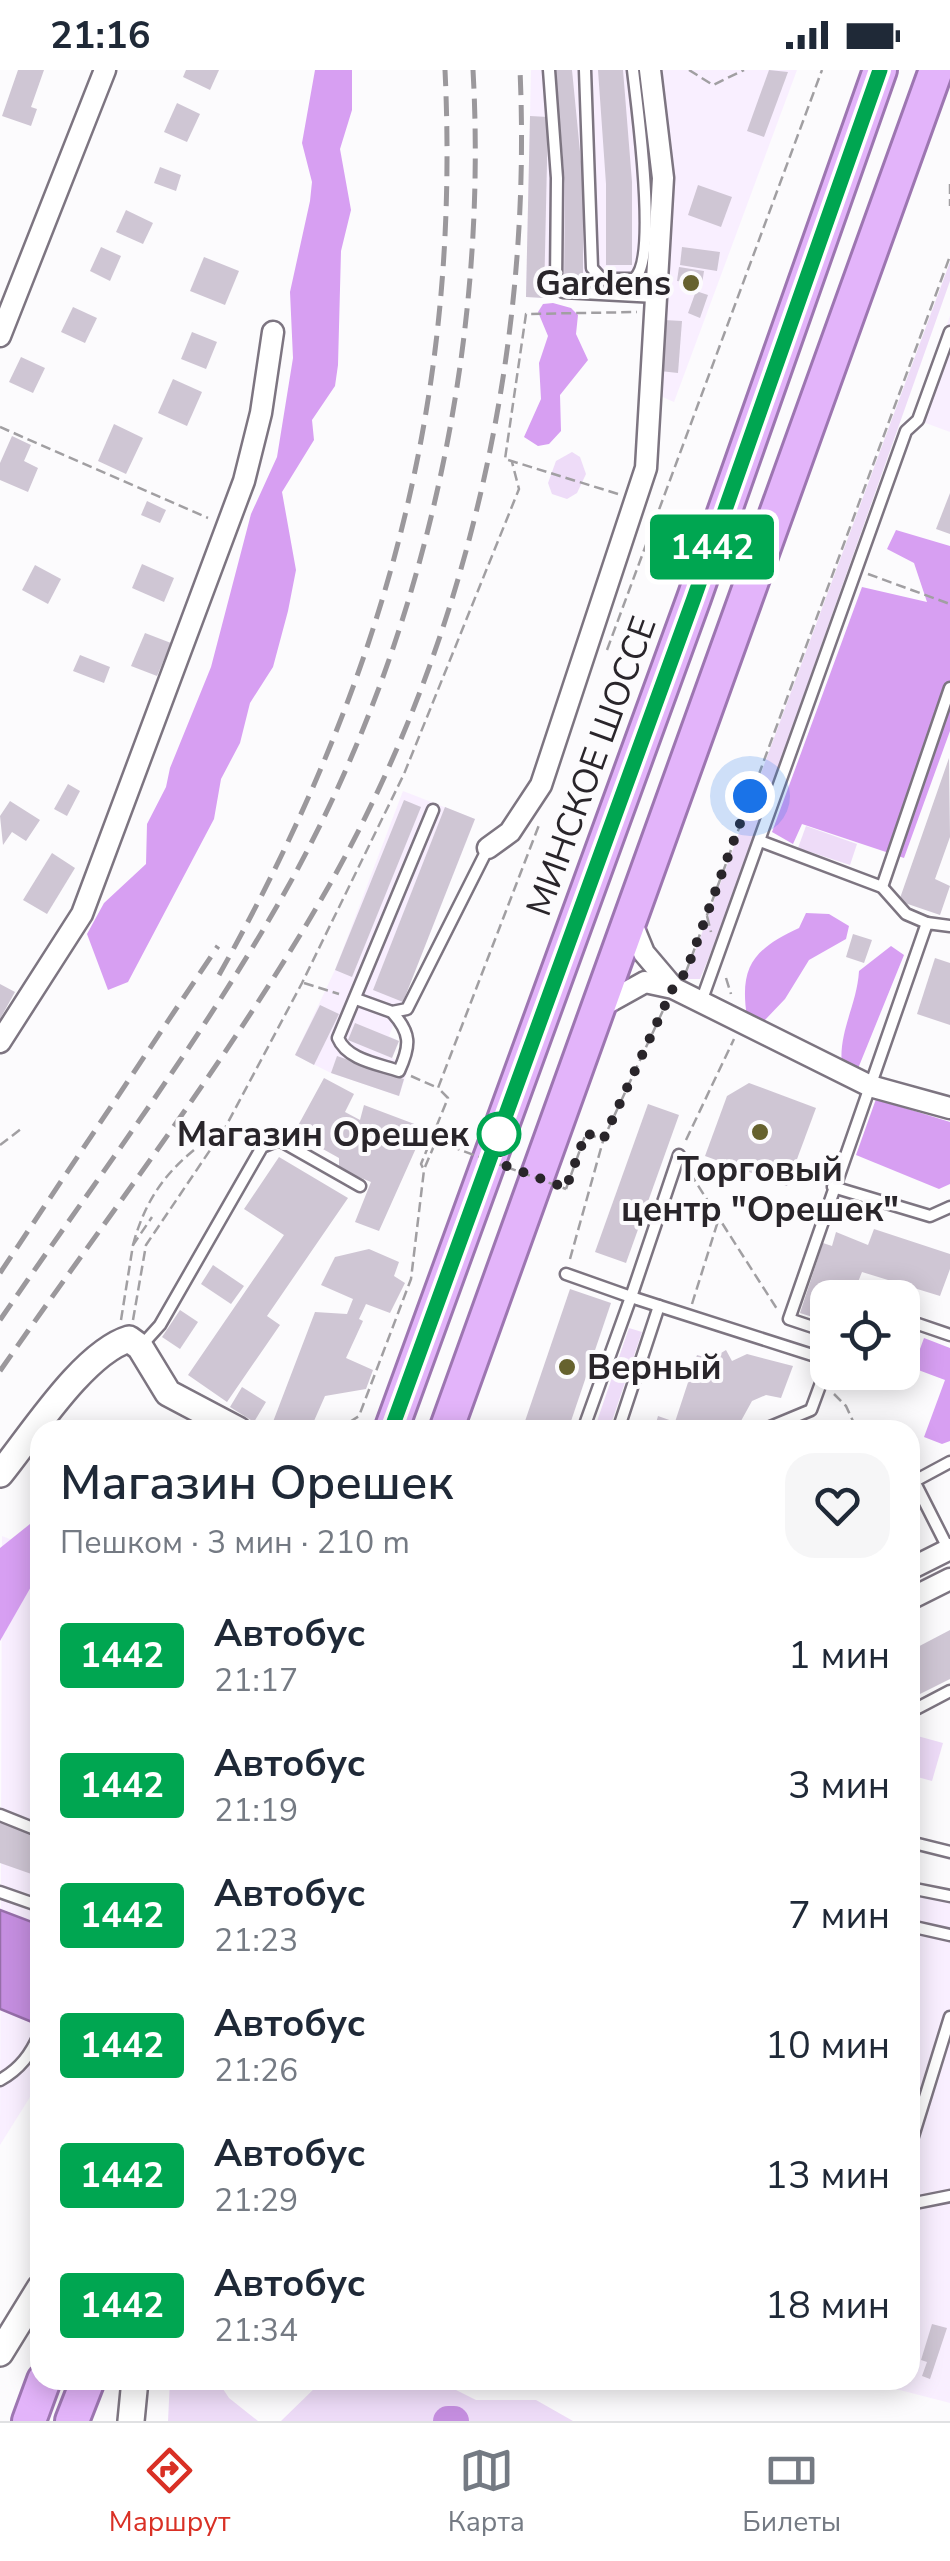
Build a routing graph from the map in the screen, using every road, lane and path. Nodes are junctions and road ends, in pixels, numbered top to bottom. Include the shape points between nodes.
1 (104, 70) edge
2 (549, 70) edge
3 (585, 70) edge
4 (633, 70) edge
5 (650, 70) edge
6 (689, 70) edge
7 (744, 70) edge
8 (822, 70) edge
9 (880, 70) edge
10 (936, 70) edge
11 (950, 184) edge
12 (950, 206) edge
13 (950, 256) edge
14 (657, 304) junction
15 (273, 332) dead end
16 (950, 332) edge
17 (0, 336) edge
18 (0, 427) edge
19 (512, 462) junction
20 (636, 499) junction
21 (228, 527) junction
22 (857, 570) dead end
23 (950, 604) edge
24 (606, 653) dead end
25 (950, 688) edge
26 (433, 810) dead end
27 (543, 816) dead end
28 (760, 841) junction
29 (488, 848) joint
30 (882, 887) junction
31 (706, 914) junction
32 (630, 919) junction
33 (927, 923) junction
34 (950, 926) edge
35 (718, 957) junction
36 (302, 983) junction
37 (673, 988) junction
38 (356, 999) junction
39 (702, 1002) junction
40 (598, 1008) junction
41 (392, 1012) junction
42 (742, 1022) junction
43 (0, 1042) edge
44 (400, 1071) junction
45 (870, 1086) junction
46 (438, 1088) junction
47 (950, 1108) edge
48 (225, 1128) junction
49 (21, 1129) dead end
50 (603, 1140) junction
51 (0, 1146) edge
52 (679, 1155) junction
53 (424, 1170) junction
54 (360, 1186) dead end
55 (832, 1187) junction
56 (950, 1207) edge
57 (152, 1217) dead end
58 (719, 1220) junction
59 (134, 1246) junction
60 (566, 1274) joint
61 (631, 1297) junction
62 (659, 1306) junction
63 (689, 1315) junction
64 (789, 1320) junction
65 (810, 1326) edge
66 (920, 1326) edge
67 (950, 1335) edge
68 (130, 1336) junction
69 (780, 1344) junction
70 (810, 1355) edge
71 (818, 1390) edge
72 (835, 1394) dead end
73 (44, 1420) edge
74 (219, 1420) edge
75 (352, 1420) edge
76 (392, 1420) edge
77 (451, 1420) edge
78 (587, 1420) edge
79 (621, 1420) edge
80 (787, 1420) edge
81 (852, 1420) edge
82 (30, 1437) edge
83 (950, 1462) edge
84 (0, 1474) edge
85 (920, 1478) edge
86 (920, 1496) edge
87 (950, 1550) edge
88 (920, 1564) edge
89 (950, 1579) edge
90 (920, 1594) edge
91 (950, 1691) edge
92 (920, 1707) edge
93 (0, 1815) edge
94 (30, 1827) edge
95 (920, 1844) edge
96 (950, 1852) edge
97 (920, 1890) edge
98 (0, 1892) edge
99 (950, 1896) edge
100 (30, 1902) edge
101 (920, 1928) edge
102 (950, 1935) edge
103 (950, 2017) edge
104 (30, 2049) edge
105 (0, 2080) edge
106 (920, 2114) edge
107 (950, 2196) edge
108 (920, 2202) edge
109 (30, 2304) edge
110 (0, 2353) edge
111 (40, 2390) edge
112 (84, 2390) edge
113 (133, 2390) edge
114 (29, 2421) edge
115 (72, 2421) edge
116 (130, 2421) edge

1 - 17 street
2 - 14 lane via 556,285 563,292
3 - 4 lane via 592,268 602,279 634,279 644,264 644,176
5 - 14 street via 662,178
6 - 7 path via 713,85
8 - 24 path
9 - 76 highway, МИНСКОЕ ШОССЕ
10 - 32 highway
11 - 12 path
13 - 31 path
14 - 19 path via 526,314 504,459
14 - 20 street via 646,468
15 - 21 street via 256,440
16 - 28 lane via 918,420 906,431
18 - 21 path
19 - 20 path
19 - 36 path via 518,489 404,774
20 - 29 street via 541,785 510,832
21 - 43 street via 82,914
22 - 23 path
25 - 30 lane
26 - 38 lane
27 - 46 path
28 - 30 lane
28 - 35 lane
29 - 41 lane via 416,997 407,1009
30 - 33 lane via 906,914
31 - 35 path
31 - 37 path via 686,972
32 - 37 street via 644,953
32 - 40 highway
33 - 34 lane
33 - 45 lane
35 - 39 lane
35 - 42 path
36 - 38 path
36 - 48 path
37 - 39 street
37 - 40 street via 645,982
37 - 50 path
38 - 41 lane
38 - 44 lane via 340,1046
39 - 42 street
40 - 77 highway
41 - 44 lane via 406,1028 410,1048
42 - 45 street
42 - 52 path
44 - 46 path
45 - 47 street
45 - 55 lane
46 - 53 path via 448,1098
48 - 59 path via 183,1156 142,1211
48 - 68 path via 146,1246
49 - 51 path
50 - 53 path, bridge via 586,1133 566,1188 436,1140
50 - 60 path
52 - 58 path
52 - 61 lane
53 - 75 path via 411,1278
54 - 68 lane via 279,1140 262,1147 160,1325
55 - 56 lane via 930,1216
55 - 64 lane
57 - 59 path
58 - 63 path
58 - 64 path via 772,1305
59 - 68 path
60 - 61 lane
61 - 62 lane
61 - 78 lane
62 - 63 lane
62 - 79 lane
63 - 69 lane
64 - 65 lane
64 - 69 lane
66 - 67 lane
68 - 73 street via 103,1352
68 - 74 street via 168,1393
69 - 70 lane
71 - 80 lane via 811,1410
72 - 81 path
82 - 84 street
83 - 85 lane
86 - 87 lane
87 - 88 street
89 - 90 street
91 - 92 lane
93 - 94 lane
95 - 96 lane
97 - 99 lane
98 - 100 lane
101 - 102 lane
103 - 106 lane
104 - 105 lane via 14,2073
107 - 108 lane
109 - 110 street
111 - 114 highway
112 - 115 highway
113 - 116 street

